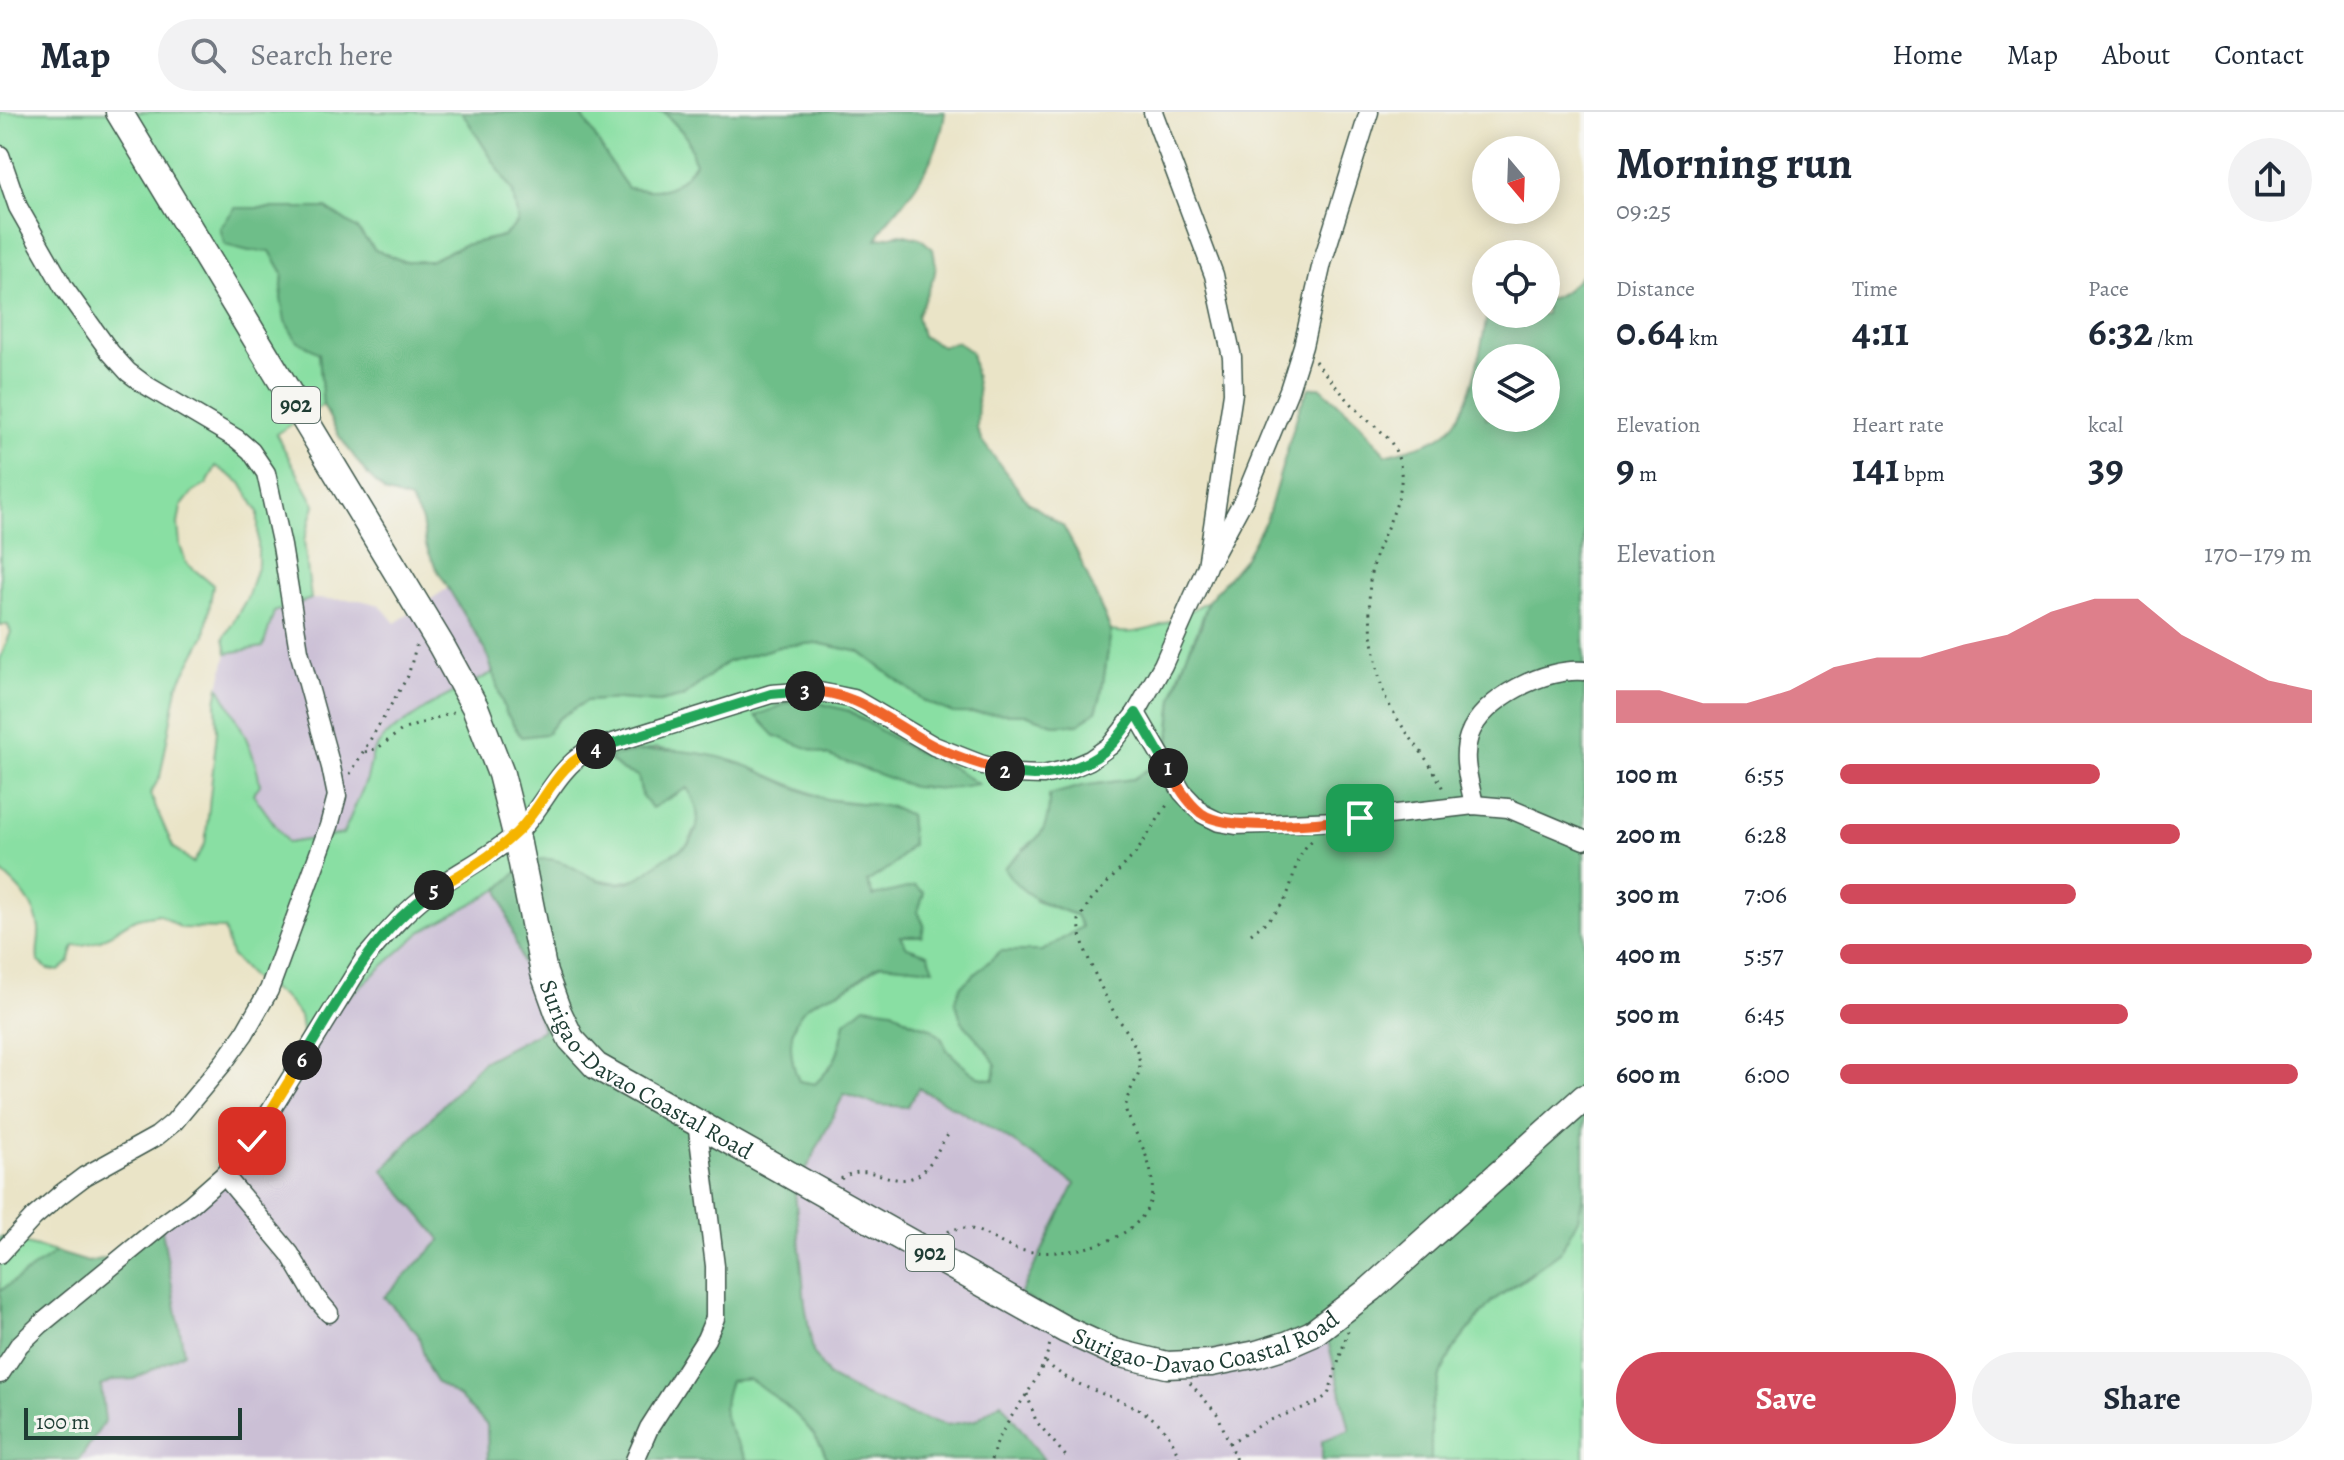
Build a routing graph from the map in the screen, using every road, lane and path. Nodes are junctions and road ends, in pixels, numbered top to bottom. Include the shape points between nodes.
1 (119, 112) edge
2 (141, 112) edge
3 (1153, 112) edge
4 (1369, 112) edge
5 (136, 141) junction
6 (0, 155) edge
7 (1303, 346) junction
8 (1207, 566) junction
9 (420, 611) junction
10 (1584, 671) edge
11 (475, 707) junction
12 (1136, 713) junction
13 (363, 753) junction
14 (1169, 771) junction
15 (337, 796) junction
16 (1474, 805) junction
17 (1450, 806) junction
18 (1337, 821) junction
19 (516, 834) junction
20 (1584, 840) edge
21 (1251, 934) dead end
22 (1584, 1098) edge
23 (697, 1122) junction
24 (948, 1135) dead end
25 (224, 1175) junction
26 (830, 1196) junction
27 (925, 1250) junction
28 (0, 1254) edge
29 (1353, 1304) junction
30 (329, 1313) dead end
31 (1061, 1327) junction
32 (1046, 1362) junction
33 (1175, 1365) junction
34 (0, 1374) edge
35 (1027, 1394) junction
36 (1229, 1443) junction
37 (635, 1460) edge
38 (991, 1460) edge
39 (1069, 1460) edge
40 (1179, 1460) edge
41 (1236, 1460) edge

1 - 5 highway, Surigao-Davao Coastal Road / 902
2 - 5 street
3 - 8 street via 1214,275 1232,357 1233,393
4 - 7 street via 1322,263
5 - 9 highway, Surigao-Davao Coastal Road / 902
6 - 15 street via 18,207 64,288 110,352 144,384 237,439 266,473 299,651
7 - 8 street via 1245,497
7 - 17 path via 1392,442 1400,460 1401,492 1371,574 1376,660 1395,719 1442,785
8 - 12 street
9 - 11 highway, Surigao-Davao Coastal Road / 902
9 - 13 path via 411,668
10 - 16 street via 1569,669 1534,680 1500,700 1476,723 1466,751
11 - 13 path via 402,730
11 - 19 highway, Surigao-Davao Coastal Road / 902 via 501,774
12 - 14 street
12 - 19 street via 1111,745 1090,760 1043,775 1014,774 934,746 854,699 814,691 771,694 587,751 563,769
13 - 15 path
14 - 18 street via 1192,804 1219,822
14 - 27 path via 1170,799 1156,825 1079,920 1109,1003 1139,1057 1139,1077 1125,1100 1152,1177 1150,1203 1120,1235 1075,1250 1045,1254 1017,1249 969,1228 945,1233
15 - 28 street via 269,990 224,1062 174,1122 61,1194
16 - 17 street
16 - 20 street via 1508,808
17 - 18 street
18 - 21 path via 1302,848 1284,901
19 - 23 highway, Surigao-Davao Coastal Road / 902 via 544,973 571,1039 615,1079
19 - 25 street via 396,921 252,1141
22 - 29 highway, Surigao-Davao Coastal Road / 902
23 - 26 highway, Surigao-Davao Coastal Road / 902
23 - 37 street via 715,1266 715,1318
24 - 26 path via 917,1175 903,1180 856,1171 840,1180
25 - 30 street via 290,1254
25 - 34 street via 41,1324
26 - 27 highway, Surigao-Davao Coastal Road / 902
27 - 31 highway, Surigao-Davao Coastal Road / 902
29 - 33 highway, Surigao-Davao Coastal Road / 902 via 1289,1344 1211,1363
29 - 36 path via 1328,1395
31 - 32 path
31 - 33 highway, Surigao-Davao Coastal Road / 902 via 1114,1352
32 - 35 path
32 - 40 path via 1077,1385 1145,1414 1171,1435
33 - 36 path via 1213,1406
35 - 38 path via 1004,1425
35 - 39 path via 1036,1421
36 - 41 path

